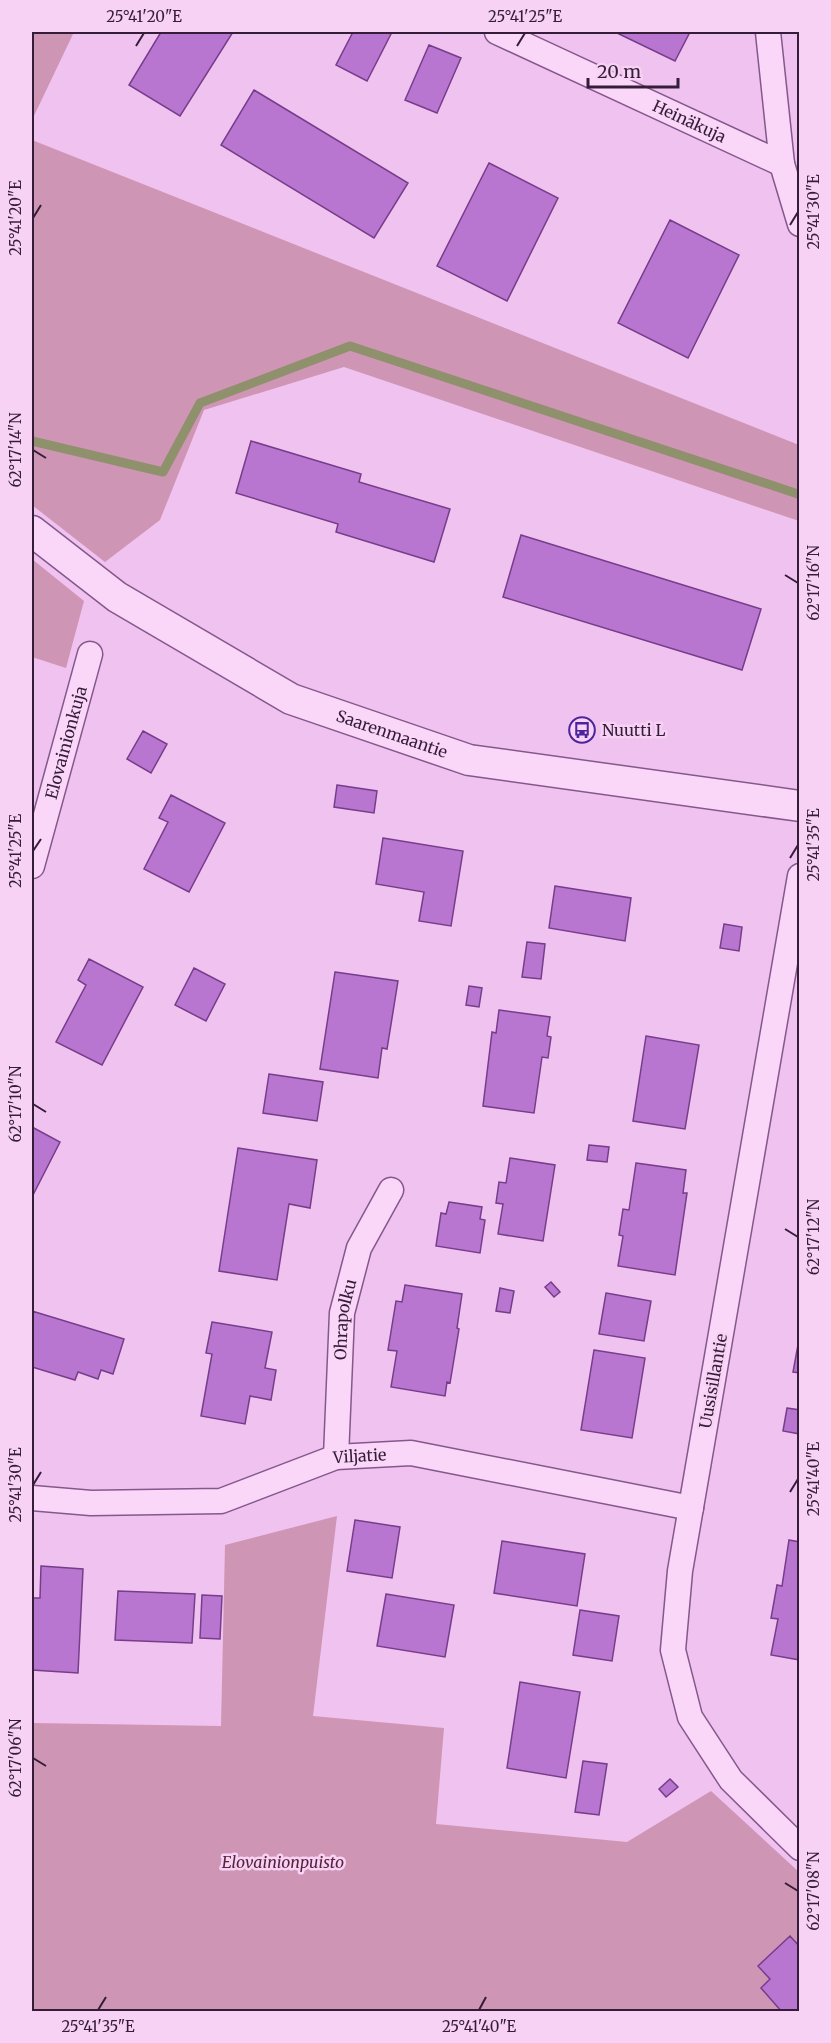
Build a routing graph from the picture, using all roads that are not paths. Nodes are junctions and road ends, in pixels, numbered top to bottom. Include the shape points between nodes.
1 (497, 32) edge
2 (768, 32) edge
3 (782, 164) junction
4 (800, 224) edge
5 (32, 531) edge
6 (90, 654) dead end
7 (800, 806) edge
8 (32, 866) edge
9 (800, 876) edge
10 (391, 1190) dead end
11 (336, 1457) junction
12 (32, 1498) edge
13 (691, 1508) junction
14 (800, 1848) edge

1 - 3 street, Heinäkuja
2 - 3 street
3 - 4 street
5 - 7 street, Saarenmaantie via 117,597 291,699 468,760
6 - 8 street, Elovainionkuja
9 - 13 street, Uusisillantie
10 - 11 street, Ohrapolku via 359,1248 342,1313
11 - 12 street, Viljatie via 221,1501 91,1503
11 - 13 street, Viljatie via 411,1453
13 - 14 street, Uusisillantie via 673,1650 690,1717 731,1780

